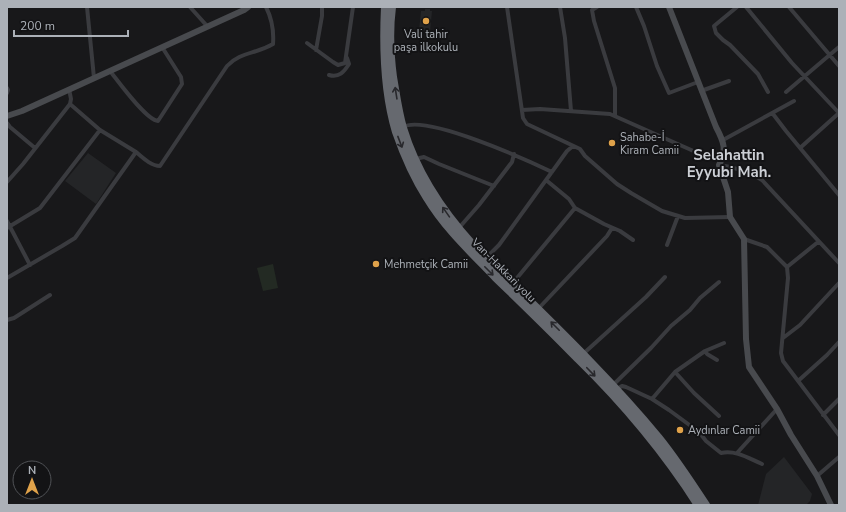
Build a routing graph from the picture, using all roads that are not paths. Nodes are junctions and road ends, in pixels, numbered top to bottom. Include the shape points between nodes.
1 (87, 7) edge
2 (190, 7) edge
3 (248, 7) edge
4 (266, 7) edge
5 (322, 7) edge
6 (353, 7) edge
7 (386, 7) edge
8 (392, 7) edge
9 (507, 7) edge
10 (560, 7) edge
11 (597, 7) edge
12 (636, 7) edge
13 (669, 7) edge
14 (737, 7) edge
15 (746, 7) edge
16 (789, 7) edge
17 (208, 27) junction
18 (306, 43) dead end
19 (162, 47) junction
20 (839, 47) edge
21 (316, 50) junction
22 (830, 56) junction
23 (347, 58) junction
24 (388, 65) junction
25 (839, 66) edge
26 (110, 71) junction
27 (329, 75) dead end
28 (805, 76) junction
29 (94, 78) junction
30 (729, 81) dead end
31 (698, 82) junction
32 (7, 88) edge
33 (69, 89) junction
34 (701, 91) junction
35 (768, 92) dead end
36 (786, 92) dead end
37 (7, 93) edge
38 (794, 101) dead end
39 (70, 104) junction
40 (522, 110) junction
41 (571, 111) junction
42 (773, 114) junction
43 (7, 116) edge
44 (615, 116) junction
45 (7, 123) edge
46 (403, 128) junction
47 (100, 130) junction
48 (723, 140) junction
49 (573, 146) junction
50 (35, 148) junction
51 (800, 148) junction
52 (136, 152) junction
53 (514, 154) junction
54 (724, 155) junction
55 (415, 159) junction
56 (719, 166) junction
57 (552, 172) junction
58 (546, 180) junction
59 (7, 182) edge
60 (494, 186) junction
61 (839, 195) edge
62 (431, 196) junction
63 (575, 208) junction
64 (678, 216) junction
65 (730, 217) junction
66 (7, 221) edge
67 (9, 228) edge
68 (612, 228) junction
69 (456, 232) junction
70 (744, 239) junction
71 (633, 240) dead end
72 (818, 242) junction
73 (667, 245) dead end
74 (486, 258) junction
75 (839, 263) edge
76 (30, 264) junction
77 (787, 267) junction
78 (665, 277) dead end
79 (7, 278) edge
80 (719, 282) dead end
81 (839, 283) edge
82 (512, 284) junction
83 (50, 295) dead end
84 (538, 309) junction
85 (7, 320) edge
86 (783, 338) junction
87 (839, 342) edge
88 (724, 343) dead end
89 (705, 352) junction
90 (581, 356) junction
91 (717, 360) dead end
92 (675, 372) junction
93 (798, 381) junction
94 (615, 387) junction
95 (652, 399) junction
96 (839, 399) edge
97 (777, 409) junction
98 (823, 415) junction
99 (720, 416) dead end
100 (839, 435) edge
101 (736, 453) junction
102 (839, 457) edge
103 (762, 464) dead end
104 (817, 476) junction
105 (698, 505) edge
106 (706, 505) edge
107 (831, 505) edge

1 - 29 street
2 - 17 street
3 - 17 street
4 - 52 street via 274,33 273,44 264,50 239,56 227,66 160,166 149,162
5 - 21 street
6 - 23 street
7 - 24 highway, Van-Hakkari yolu via 384,37
8 - 24 highway
9 - 40 street
10 - 41 street
11 - 44 street via 592,10 615,88
12 - 31 street via 669,93
13 - 31 street
14 - 35 street via 714,26 716,33 758,74
15 - 28 street
16 - 22 street
17 - 19 street
18 - 21 street
19 - 26 street
19 - 26 street via 181,77 182,84 158,121 129,96
20 - 22 street
21 - 23 street via 338,64 345,63
22 - 25 street
22 - 28 street
23 - 27 street via 349,64 339,76
46 -> 24 highway
24 -> 62 highway, Van-Hakkari yolu via 390,104 396,131 408,162
26 - 29 street
28 - 36 street
28 - 51 street via 839,113
29 - 33 street
30 - 34 street
31 - 34 street
32 - 37 street
33 - 39 street
33 - 43 street
34 - 48 street
38 - 42 street
39 - 47 street
39 - 50 street
40 - 41 street
40 - 49 street via 527,124
41 - 44 street
42 - 48 street
42 - 51 street
44 - 54 street via 707,157
45 - 50 street
46 - 53 street via 419,124 437,127
46 - 55 highway
47 - 52 street
47 - 67 street via 40,208
48 - 54 street
49 - 57 street
49 - 64 street via 580,149 585,156 631,193 662,211
50 - 59 street
51 - 61 street
52 - 76 street via 75,238
53 - 57 street
53 - 60 street via 512,162
54 - 56 street
55 - 60 street via 424,156
55 - 62 highway
56 - 65 street via 728,192
56 - 72 street via 745,171 762,180
57 - 58 street
58 - 63 street
58 - 74 street via 499,245
60 - 69 street
62 - 69 highway, Van-Hakkari yolu
63 - 68 street
63 - 82 street
64 - 65 street
64 - 73 street
65 - 70 street
66 - 67 street
67 - 76 street
68 - 71 street
68 - 84 street
69 - 74 highway
69 -> 90 highway, Van-Hakkari yolu
70 - 77 street via 767,247
70 - 97 street via 749,366
72 - 75 street
72 - 77 street
74 - 82 highway
76 - 79 street
77 - 86 street
78 - 90 street
80 - 94 street via 671,326
81 - 86 street via 800,325
82 - 84 highway
83 - 85 street
90 -> 84 highway
86 - 93 street via 783,361
87 - 93 street
88 - 89 street
89 - 91 street
89 - 92 street
90 - 94 highway
90 -> 105 highway, Van-Hakkari yolu via 648,436
92 - 95 street
92 - 99 street
93 - 98 street
94 - 95 street via 626,387
94 - 106 highway via 669,451
95 - 101 street via 699,432 721,453
96 - 98 street
97 - 101 street
97 - 104 street
98 - 100 street
101 - 103 street
102 - 104 street
104 - 107 street

